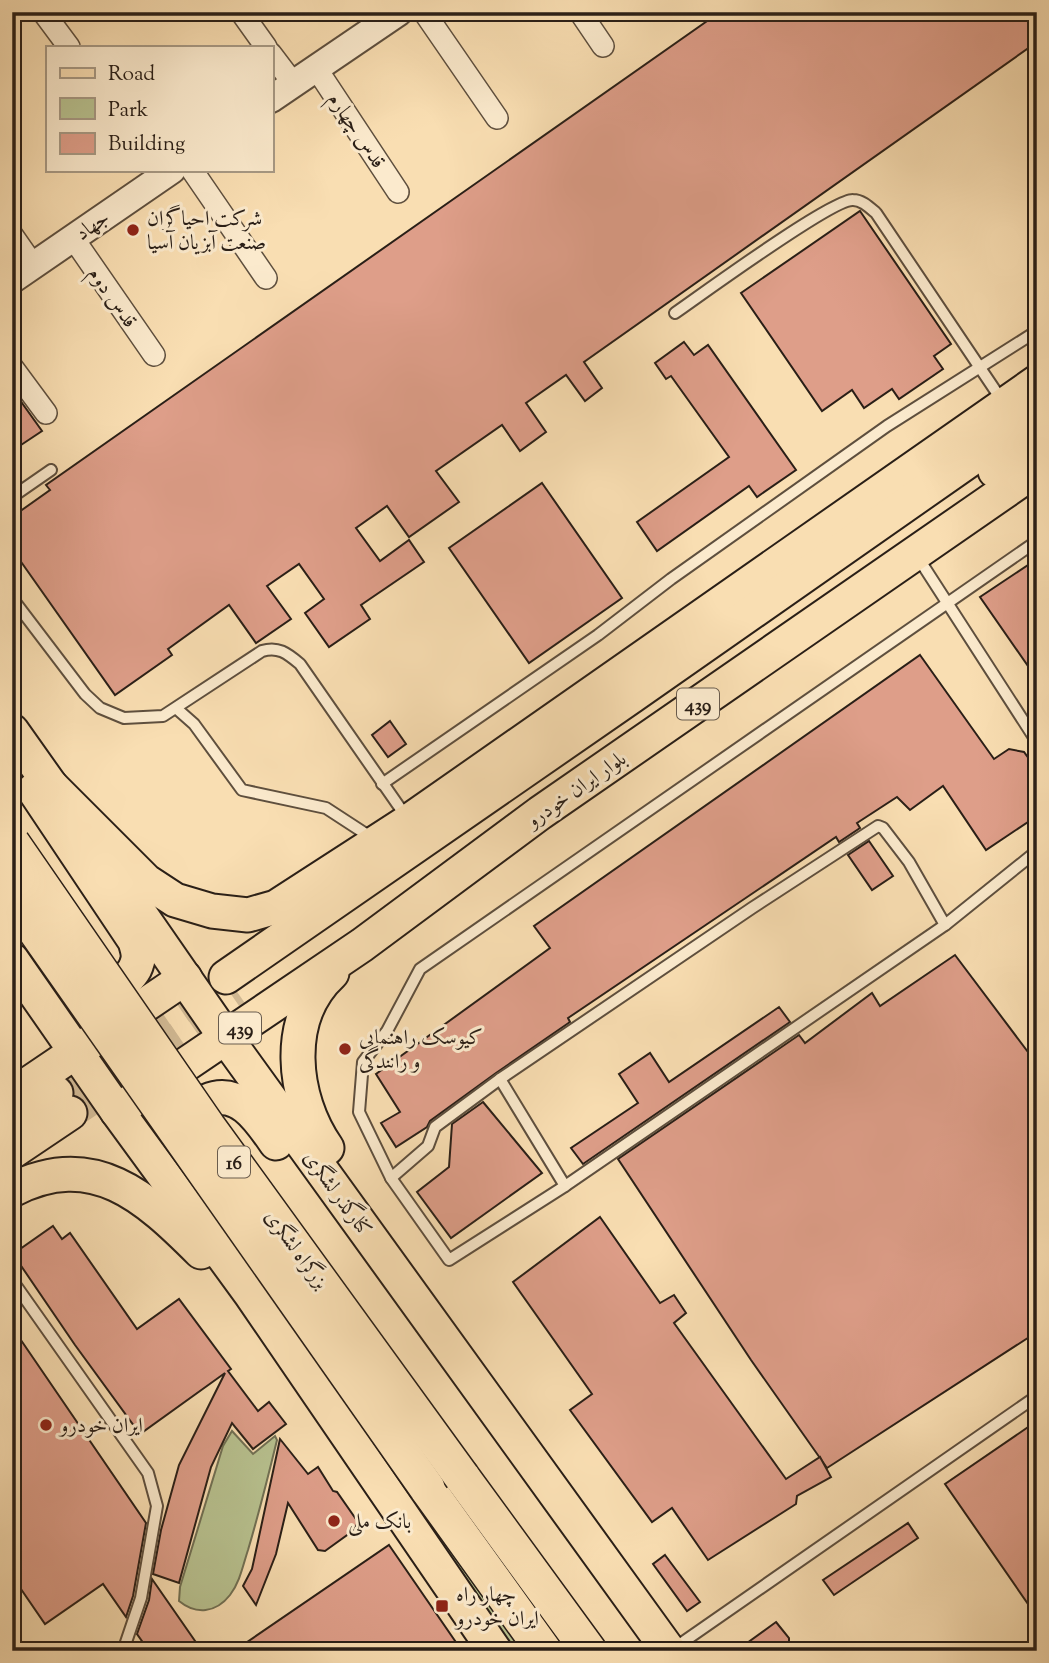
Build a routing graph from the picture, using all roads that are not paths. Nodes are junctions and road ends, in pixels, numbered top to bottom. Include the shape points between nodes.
1 (43, 12) edge
2 (240, 12) edge
3 (399, 12) edge
4 (424, 12) edge
5 (580, 12) edge
6 (68, 46) edge
7 (265, 46) edge
8 (603, 46) dead end
9 (273, 57) edge
10 (316, 68) junction
11 (293, 83) junction
12 (273, 98) edge
13 (497, 118) dead end
14 (165, 172) edge
15 (193, 172) edge
16 (398, 192) dead end
17 (12, 235) edge
18 (73, 238) junction
19 (23, 273) edge
20 (266, 278) dead end
21 (676, 313) dead end
22 (1037, 331) edge
23 (154, 355) dead end
24 (979, 366) junction
25 (12, 367) edge
26 (1037, 382) edge
27 (1004, 404) junction
28 (1037, 410) edge
29 (46, 413) dead end
30 (1037, 442) edge
31 (1037, 469) edge
32 (51, 470) dead end
33 (12, 497) edge
34 (1037, 541) edge
35 (916, 554) junction
36 (822, 577) junction
37 (12, 598) edge
38 (947, 603) junction
39 (177, 709) junction
40 (12, 731) edge
41 (1037, 742) edge
42 (12, 753) edge
43 (382, 784) junction
44 (50, 785) junction
45 (409, 821) junction
46 (378, 842) junction
47 (12, 843) edge
48 (1037, 851) edge
49 (12, 897) edge
50 (12, 923) edge
51 (945, 925) junction
52 (362, 945) junction
53 (12, 960) edge
54 (185, 978) junction
55 (233, 986) tunnel mouth
56 (226, 1038) junction
57 (77, 1052) junction
58 (500, 1079) junction
59 (12, 1095) edge
60 (117, 1111) junction
61 (12, 1123) edge
62 (12, 1152) edge
63 (391, 1178) junction
64 (565, 1186) junction
65 (12, 1190) edge
66 (12, 1280) edge
67 (250, 1293) junction
68 (297, 1362) junction
69 (1037, 1396) edge
70 (574, 1520) junction
71 (123, 1651) edge
72 (495, 1651) edge
73 (544, 1651) edge
74 (589, 1651) edge
75 (670, 1651) edge

1 - 6 street
2 - 7 street
3 - 10 street
4 - 13 street
5 - 8 street
9 - 11 street
10 - 11 street
10 - 16 street, قدس چهارم
11 - 12 street
14 - 18 street, جهاد
15 - 20 street
17 - 19 street
18 - 19 street, جهاد
18 - 23 street, قدس دوم
21 - 24 lane via 850,199 876,213
22 - 24 lane
24 - 27 lane
24 - 43 lane via 887,426
25 - 29 street
26 - 27 main road
27 - 45 main road
28 - 36 main road, بلوار ایران خودرو
30 - 36 main road, بلوار ایران خودرو
31 - 35 main road, بلوار ایران خودرو / 439
32 - 33 lane
34 - 38 lane
35 - 38 lane
35 - 52 main road, بلوار ایران خودرو / 439 via 540,813
36 - 55 main road, بلوار ایران خودرو / 439
37 - 39 lane via 100,708 124,719 163,716
38 - 41 lane
38 - 63 lane via 419,969 387,1031 363,1062 359,1112
39 - 43 lane via 262,651 285,652 300,664
39 - 46 lane via 194,724 242,790 327,808
40 - 44 main road, کنارگذر لشگری
42 - 50 main road via 135,941 137,967 107,992 79,999 57,984
43 - 45 lane
44 - 46 main road via 146,881 175,900 212,911 248,915 276,907
44 - 54 main road, کنارگذر لشگری
45 - 46 main road
47 - 74 highway, بزرگراه لشگری / 16, bridge via 208,1126
48 - 51 lane
49 - 73 highway, بزرگراه لشگری / 16, bridge
51 - 58 lane via 909,862 877,825
51 - 64 lane
52 - 56 main road, بلوار ایران خودرو / 439
52 - 70 main road via 328,977 311,1002 300,1031 296,1068 306,1110 321,1140 497,1385
53 - 57 main road
54 - 56 main road, کنارگذر لشگری
54 - 57 main road
56 - 60 main road, بلوار ایران خودرو / 439
56 - 70 main road, کنارگذر لشگری
57 - 59 main road
57 - 60 main road
58 - 63 lane via 435,1127 428,1146
58 - 64 lane
60 - 67 main road
61 - 62 main road via 63,1103
63 - 64 lane via 449,1260
65 - 68 main road via 50,1175 74,1173 132,1191 204,1254
66 - 71 lane via 148,1473 155,1491 157,1506 141,1598
67 - 68 main road
67 - 70 main road via 189,1195 171,1153 179,1123 213,1099 227,1098 252,1111 467,1406
68 - 72 main road
69 - 75 lane
70 - 75 main road, کنارگذر لشگری

